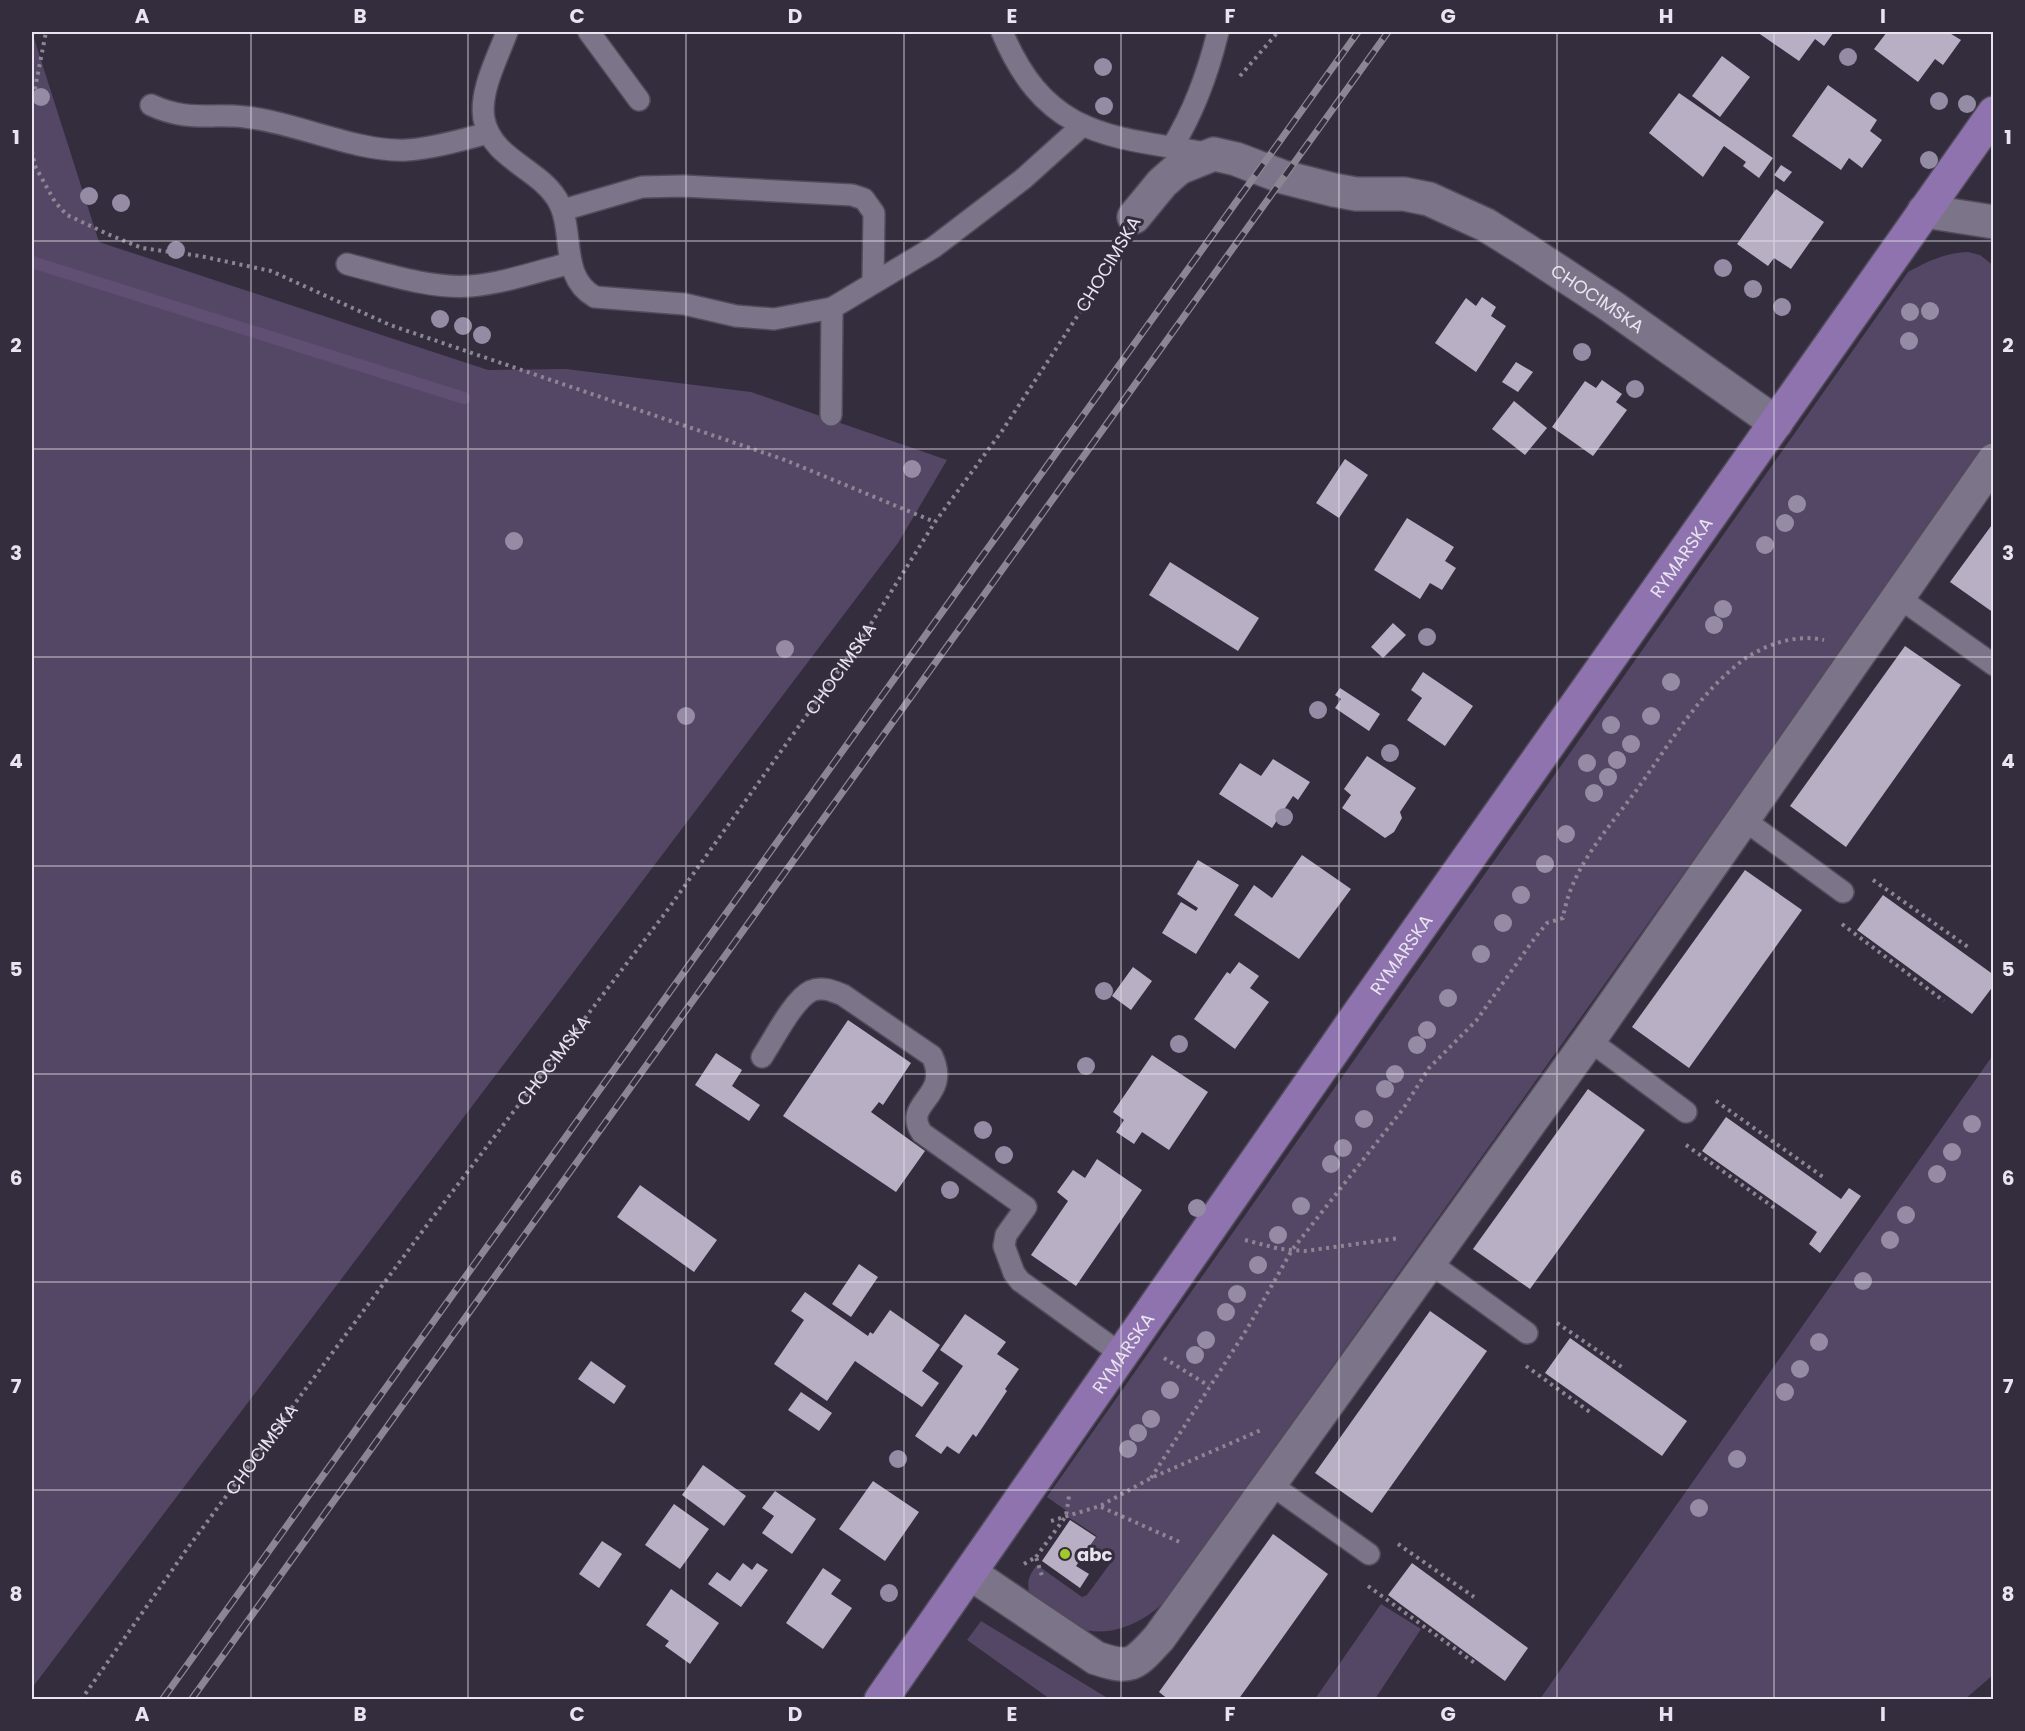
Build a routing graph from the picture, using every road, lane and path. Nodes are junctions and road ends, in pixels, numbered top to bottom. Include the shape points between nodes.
1 (46, 32) edge
2 (507, 32) edge
3 (589, 32) edge
4 (1002, 32) edge
5 (1218, 32) edge
6 (639, 100) dead end
7 (32, 104) edge
8 (151, 105) dead end
9 (1994, 113) edge
10 (1083, 125) junction
11 (488, 133) junction
12 (1172, 147) junction
13 (32, 151) edge
14 (1214, 154) junction
15 (563, 210) junction
16 (1924, 211) junction
17 (1134, 217) joint
18 (1994, 222) edge
19 (571, 263) junction
20 (348, 264) dead end
21 (873, 282) junction
22 (832, 308) junction
23 (831, 415) dead end
24 (1776, 423) junction
25 (1994, 460) edge
26 (935, 522) junction
27 (1898, 597) junction
28 (1858, 655) junction
29 (1994, 665) edge
30 (1743, 819) junction
31 (1867, 876) dead end
32 (1843, 892) dead end
33 (1835, 920) dead end
34 (1968, 947) dead end
35 (1944, 1001) dead end
36 (1589, 1040) junction
37 (762, 1057) dead end
38 (1730, 1111) dead end
39 (1686, 1112) dead end
40 (1678, 1139) dead end
41 (1823, 1177) dead end
42 (1776, 1209) dead end
43 (1206, 1233) junction
44 (1438, 1249) junction
45 (1292, 1250) junction
46 (1549, 1317) dead end
47 (1527, 1333) dead end
48 (1121, 1354) junction
49 (1157, 1354) dead end
50 (1518, 1360) dead end
51 (1623, 1368) dead end
52 (1209, 1386) junction
53 (1590, 1412) dead end
54 (1311, 1426) junction
55 (1151, 1478) junction
56 (1269, 1483) junction
57 (1100, 1506) junction
58 (1066, 1516) junction
59 (1046, 1523) dead end
60 (1395, 1542) dead end
61 (1370, 1554) dead end
62 (1036, 1557) dead end
63 (1216, 1558) junction
64 (970, 1572) junction
65 (1362, 1583) dead end
66 (1474, 1597) dead end
67 (1476, 1664) dead end
68 (81, 1700) edge
69 (881, 1700) edge

1 - 7 path
2 - 11 lane via 486,91 483,116
3 - 6 lane
4 - 10 lane via 1032,88 1050,105
5 - 12 lane via 1205,82
8 - 11 lane via 183,116 269,120 379,148 406,150
9 - 16 main road, RYMARSKA
10 - 12 lane via 1106,135
10 - 21 lane via 1023,179 934,247
11 - 15 lane via 496,146 555,196
12 - 14 lane
13 - 26 path via 35,166 67,215 112,236 142,248 271,271 390,325 785,460
14 - 17 street, CHOCIMSKA via 1179,168
14 - 24 street, CHOCIMSKA via 1334,190 1404,194 1459,211 1611,306
15 - 19 lane
15 - 21 lane via 642,187 852,195 864,198 874,213
16 - 18 street
16 - 24 main road, RYMARSKA
17 - 26 path, CHOCIMSKA via 1086,303 1002,431
19 - 20 lane via 468,286 396,276
19 - 22 lane via 577,282 595,297 684,304 736,316 774,319
21 - 22 lane
22 - 23 lane
24 - 43 main road, RYMARSKA
25 - 27 street
26 - 68 path, CHOCIMSKA via 862,638 666,912 430,1221 187,1549
27 - 28 street
27 - 29 lane
28 - 30 street
28 - 45 path via 1826,640 1801,637 1776,643 1748,657 1711,689 1590,852 1573,883 1563,918 1548,923 1534,939 1476,1021 1429,1068 1403,1109
30 - 32 lane
30 - 36 street
31 - 34 path
33 - 35 path
36 - 39 lane
36 - 44 street
37 - 48 lane via 801,999 813,990 827,989 843,995 932,1056 938,1069 937,1084 917,1113 916,1124 922,1133 1026,1207 1006,1235 1004,1246 1020,1281
38 - 41 path
40 - 42 path
43 - 45 path
43 - 48 main road, RYMARSKA
44 - 45 path via 1423,1233 1380,1242
44 - 47 lane
44 - 54 street
45 - 52 path
46 - 51 path
48 - 64 main road, RYMARSKA
49 - 52 path
50 - 53 path
52 - 55 path
54 - 55 path via 1278,1424
54 - 56 street
55 - 57 path
56 - 61 lane
56 - 63 street
57 - 58 path
57 - 63 path
58 - 59 path
58 - 62 path
60 - 66 path
63 - 64 street via 1159,1638 1139,1659 1120,1666 1096,1658
64 - 69 main road, RYMARSKA
65 - 67 path

